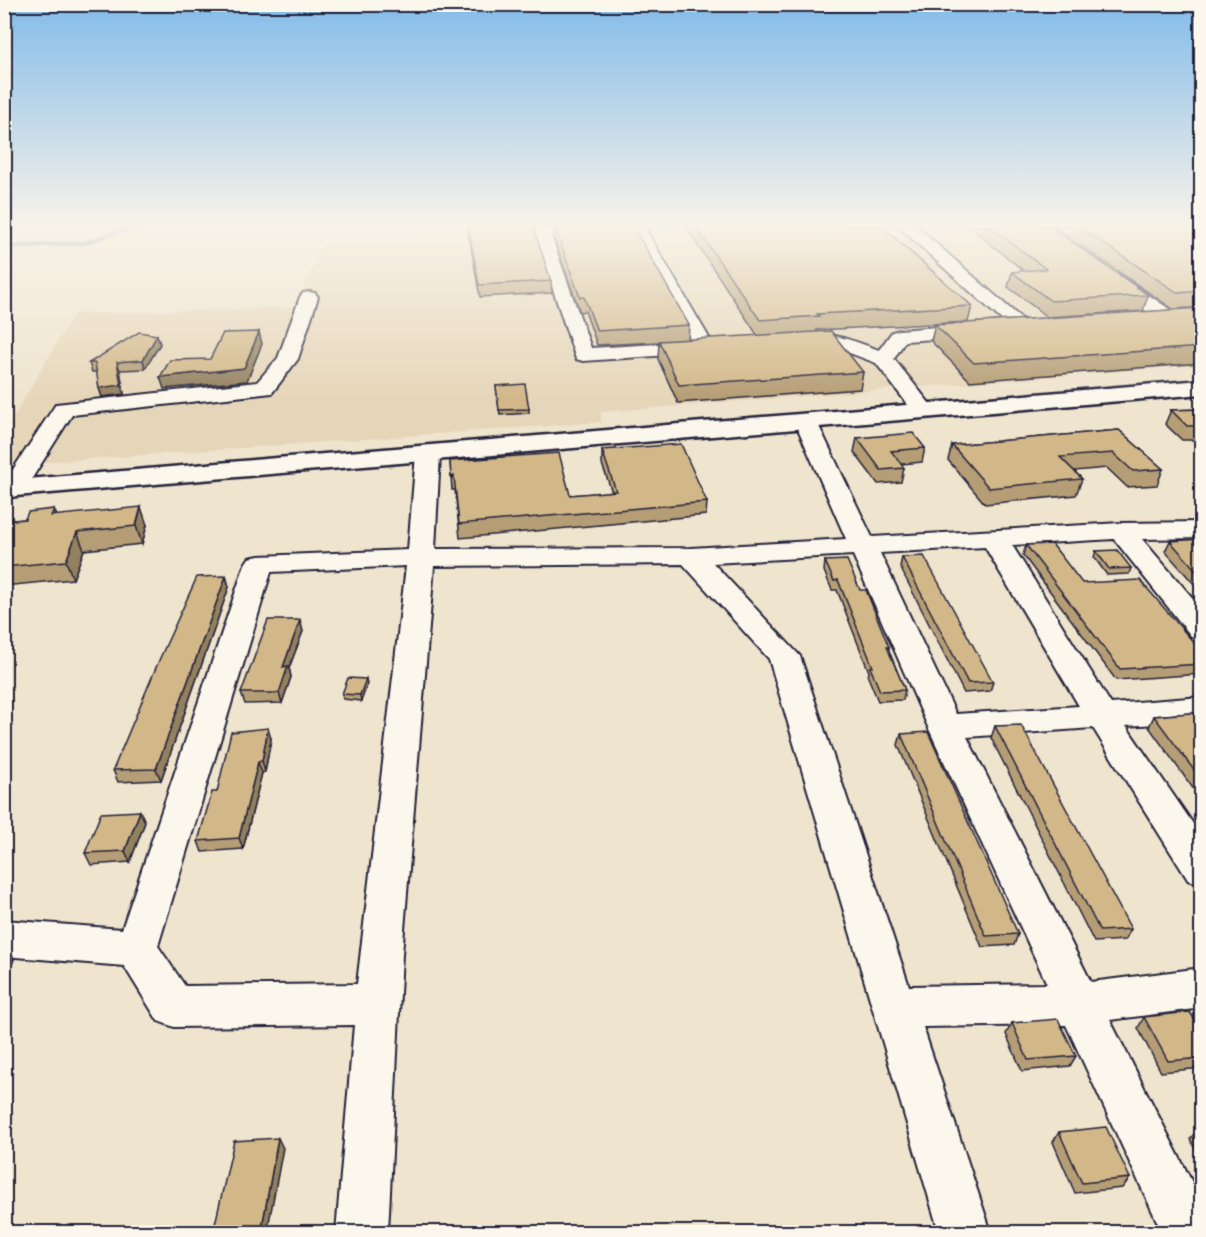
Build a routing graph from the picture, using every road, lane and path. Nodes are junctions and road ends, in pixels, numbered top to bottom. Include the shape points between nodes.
1 (559, 284) edge
2 (668, 284) edge
3 (972, 284) edge
4 (1120, 284) edge
5 (309, 297) dead end
6 (1190, 315) edge
7 (1168, 317) junction
8 (1123, 320) edge
9 (1044, 326) edge
10 (1021, 327) junction
11 (899, 336) junction
12 (833, 340) junction
13 (786, 343) edge
14 (729, 346) edge
15 (705, 348) junction
16 (883, 359) junction
17 (1202, 387) edge
18 (923, 409) junction
19 (806, 422) junction
20 (428, 454) junction
21 (9, 489) edge
22 (1202, 530) edge
23 (1121, 531) junction
24 (994, 539) junction
25 (862, 545) junction
26 (691, 556) junction
27 (421, 557) junction
28 (1202, 628) edge
29 (1202, 710) edge
30 (1102, 716) junction
31 (945, 727) junction
32 (1202, 870) edge
33 (4, 938) edge
34 (136, 949) junction
35 (1202, 988) edge
36 (377, 1004) junction
37 (1079, 1004) junction
38 (893, 1007) junction
39 (362, 1233) edge
40 (966, 1233) edge
41 (1189, 1233) edge

1 - 15 street via 583,355
2 - 15 street
3 - 10 street
4 - 7 street
5 - 21 street via 288,359 264,388 64,409
6 - 7 street
7 - 8 street
9 - 10 street
10 - 11 street
11 - 12 street
11 - 16 street
12 - 13 street
12 - 16 street
14 - 15 street
16 - 18 street
17 - 18 highway
18 - 19 highway
19 - 20 highway
19 - 25 street
20 - 21 highway
20 - 27 street
22 - 23 street
23 - 24 street
23 - 28 street
24 - 25 street
24 - 30 street
25 - 26 street
25 - 31 street
26 - 27 street
26 - 38 street via 784,656
27 - 34 street via 259,564
27 - 36 street
29 - 30 street
30 - 31 street
30 - 32 street
31 - 37 street
33 - 34 street
34 - 36 street via 174,1007
35 - 37 street
36 - 39 street
37 - 38 street
37 - 41 street
38 - 40 street

